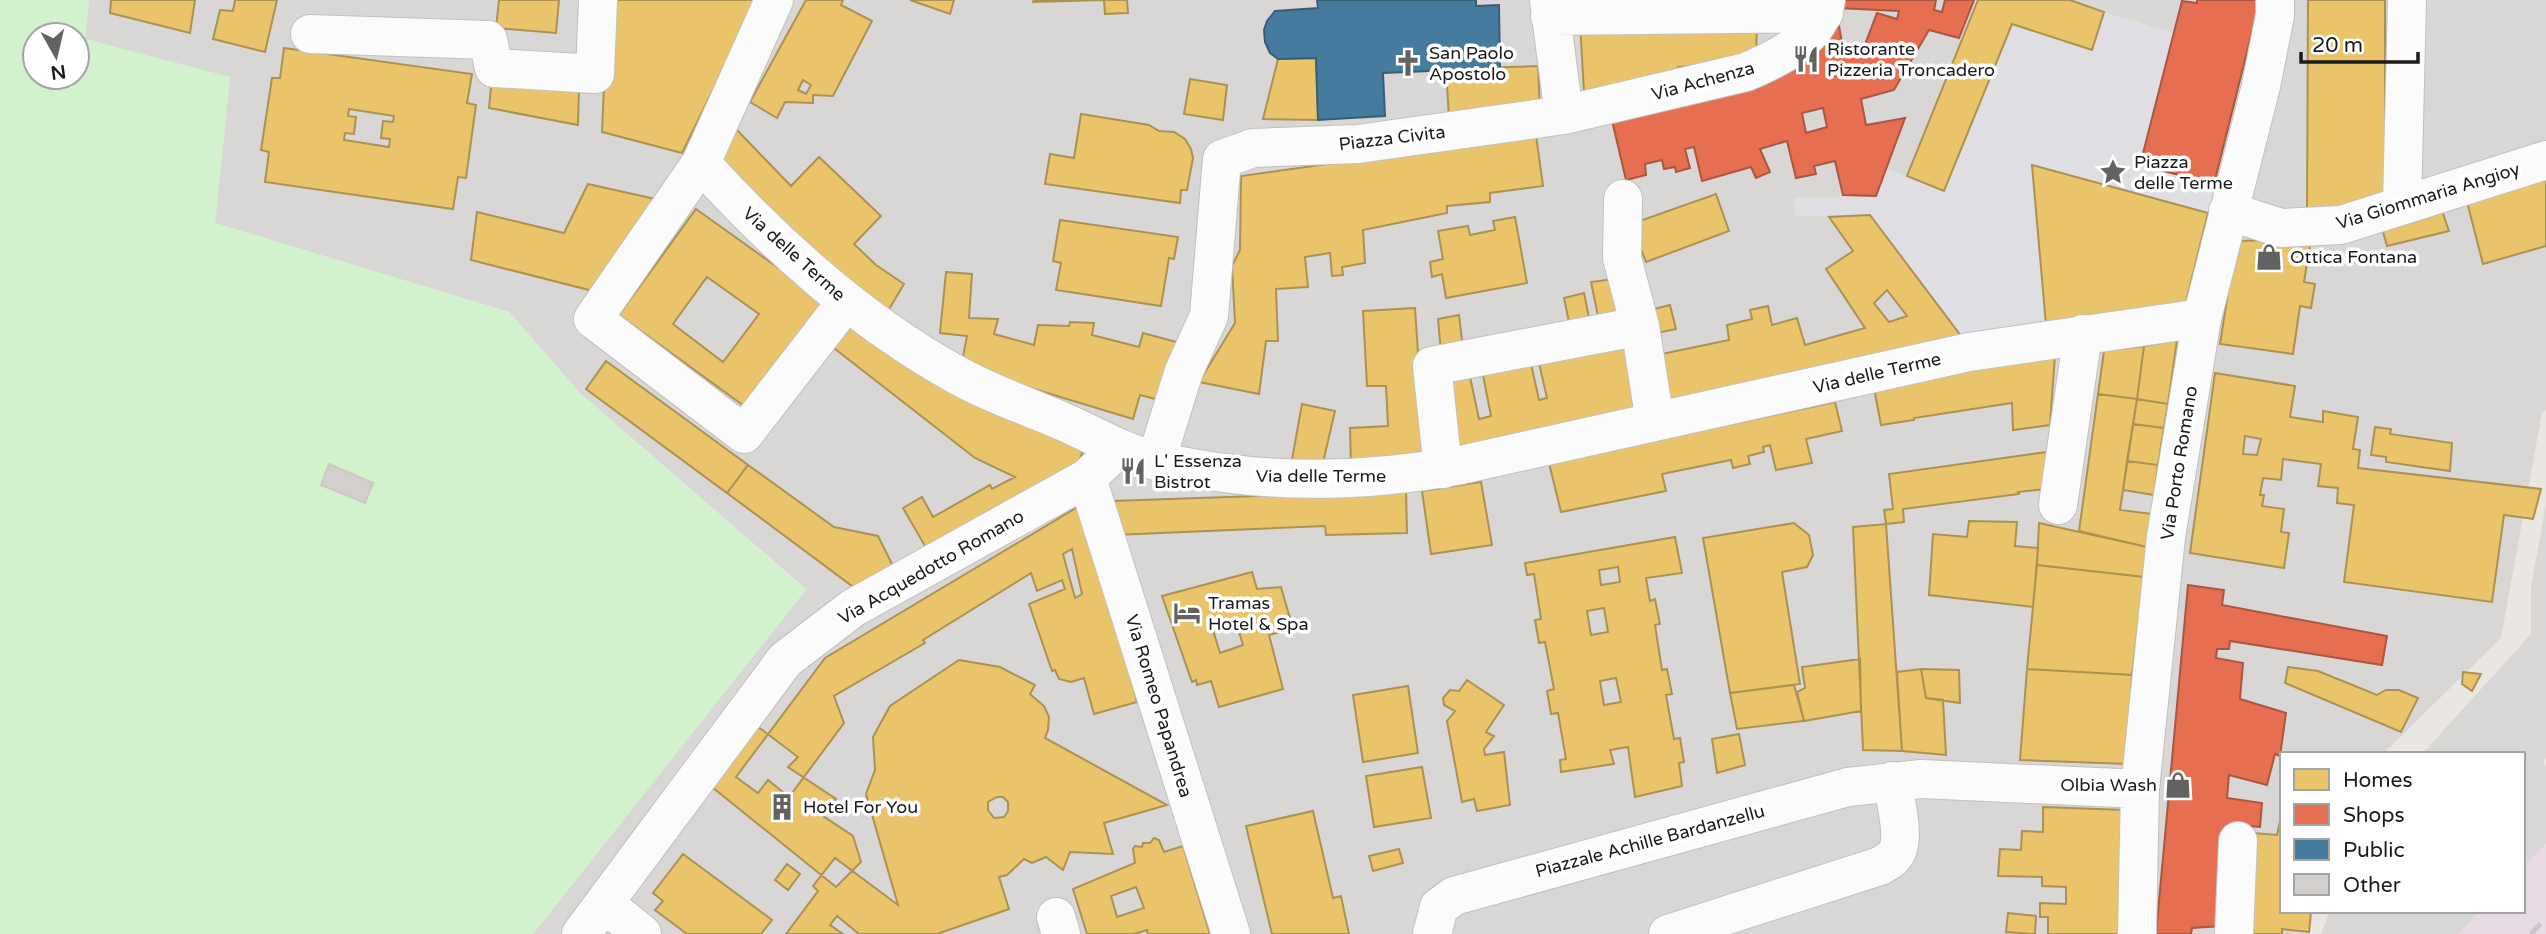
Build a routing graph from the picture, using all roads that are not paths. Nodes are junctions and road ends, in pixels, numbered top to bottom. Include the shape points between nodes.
1 (598, 0) edge
2 (774, 0) edge
3 (2275, 0) edge
4 (2407, 0) edge
5 (1825, 7) edge
6 (1549, 8) edge
7 (310, 34) dead end
8 (1563, 115) junction
9 (2546, 160) edge
10 (701, 163) junction
11 (1623, 199) dead end
12 (2402, 205) junction
13 (2228, 211) junction
14 (846, 302) junction
15 (2202, 318) junction
16 (1640, 326) junction
17 (2083, 334) junction
18 (1655, 422) junction
19 (1119, 448) junction
20 (1156, 461) junction
21 (1443, 468) junction
22 (1087, 478) junction
23 (2058, 505) dead end
24 (1892, 781) junction
25 (2140, 789) junction
26 (2238, 841) dead end
27 (604, 903) junction
28 (581, 934) edge
29 (642, 934) edge
30 (1231, 934) edge
31 (1432, 934) edge
32 (1668, 934) edge
33 (2137, 934) edge
34 (2234, 934) edge

1 - 7 street via 595,74 494,68 488,40
2 - 10 street
3 - 13 street, Via Porto Romano via 2261,86
4 - 12 street
5 - 6 street
5 - 8 street, Via Achenza via 1798,43 1773,61 1746,72
6 - 8 street
8 - 20 street, Piazza Civita via 1358,144 1253,148 1222,159 1209,316 1184,371
9 - 12 street, Via Giommaria Angioy
10 - 14 street, Via delle Terme
10 - 14 street via 593,319 744,434
11 - 16 street via 1622,258
12 - 13 street, Via Giommaria Angioy via 2341,225 2281,228
13 - 15 street, Via Porto Romano
14 - 19 street, Via delle Terme via 958,376
15 - 17 street, Via delle Terme
15 - 25 street, Via Porto Romano via 2166,537
16 - 18 street
16 - 21 street via 1432,366
17 - 18 street, Via delle Terme via 1969,352
17 - 23 street
18 - 21 street, Via delle Terme
19 - 20 street, Via delle Terme
19 - 22 street, Via Acquedotto Romano
20 - 21 street, Via delle Terme via 1236,475 1336,479 1401,476
22 - 27 street, Via Acquedotto Romano via 853,608 785,660
22 - 30 street, Via Romeo Papandrea
24 - 25 street, Piazzale Achille Bardanzellu
24 - 31 street, Piazzale Achille Bardanzellu via 1848,787 1454,895 1439,907
24 - 32 street via 1900,846 1880,866
25 - 33 street, Via Porto Romano
26 - 34 street
27 - 28 street, Via Acquedotto Romano
27 - 29 street

